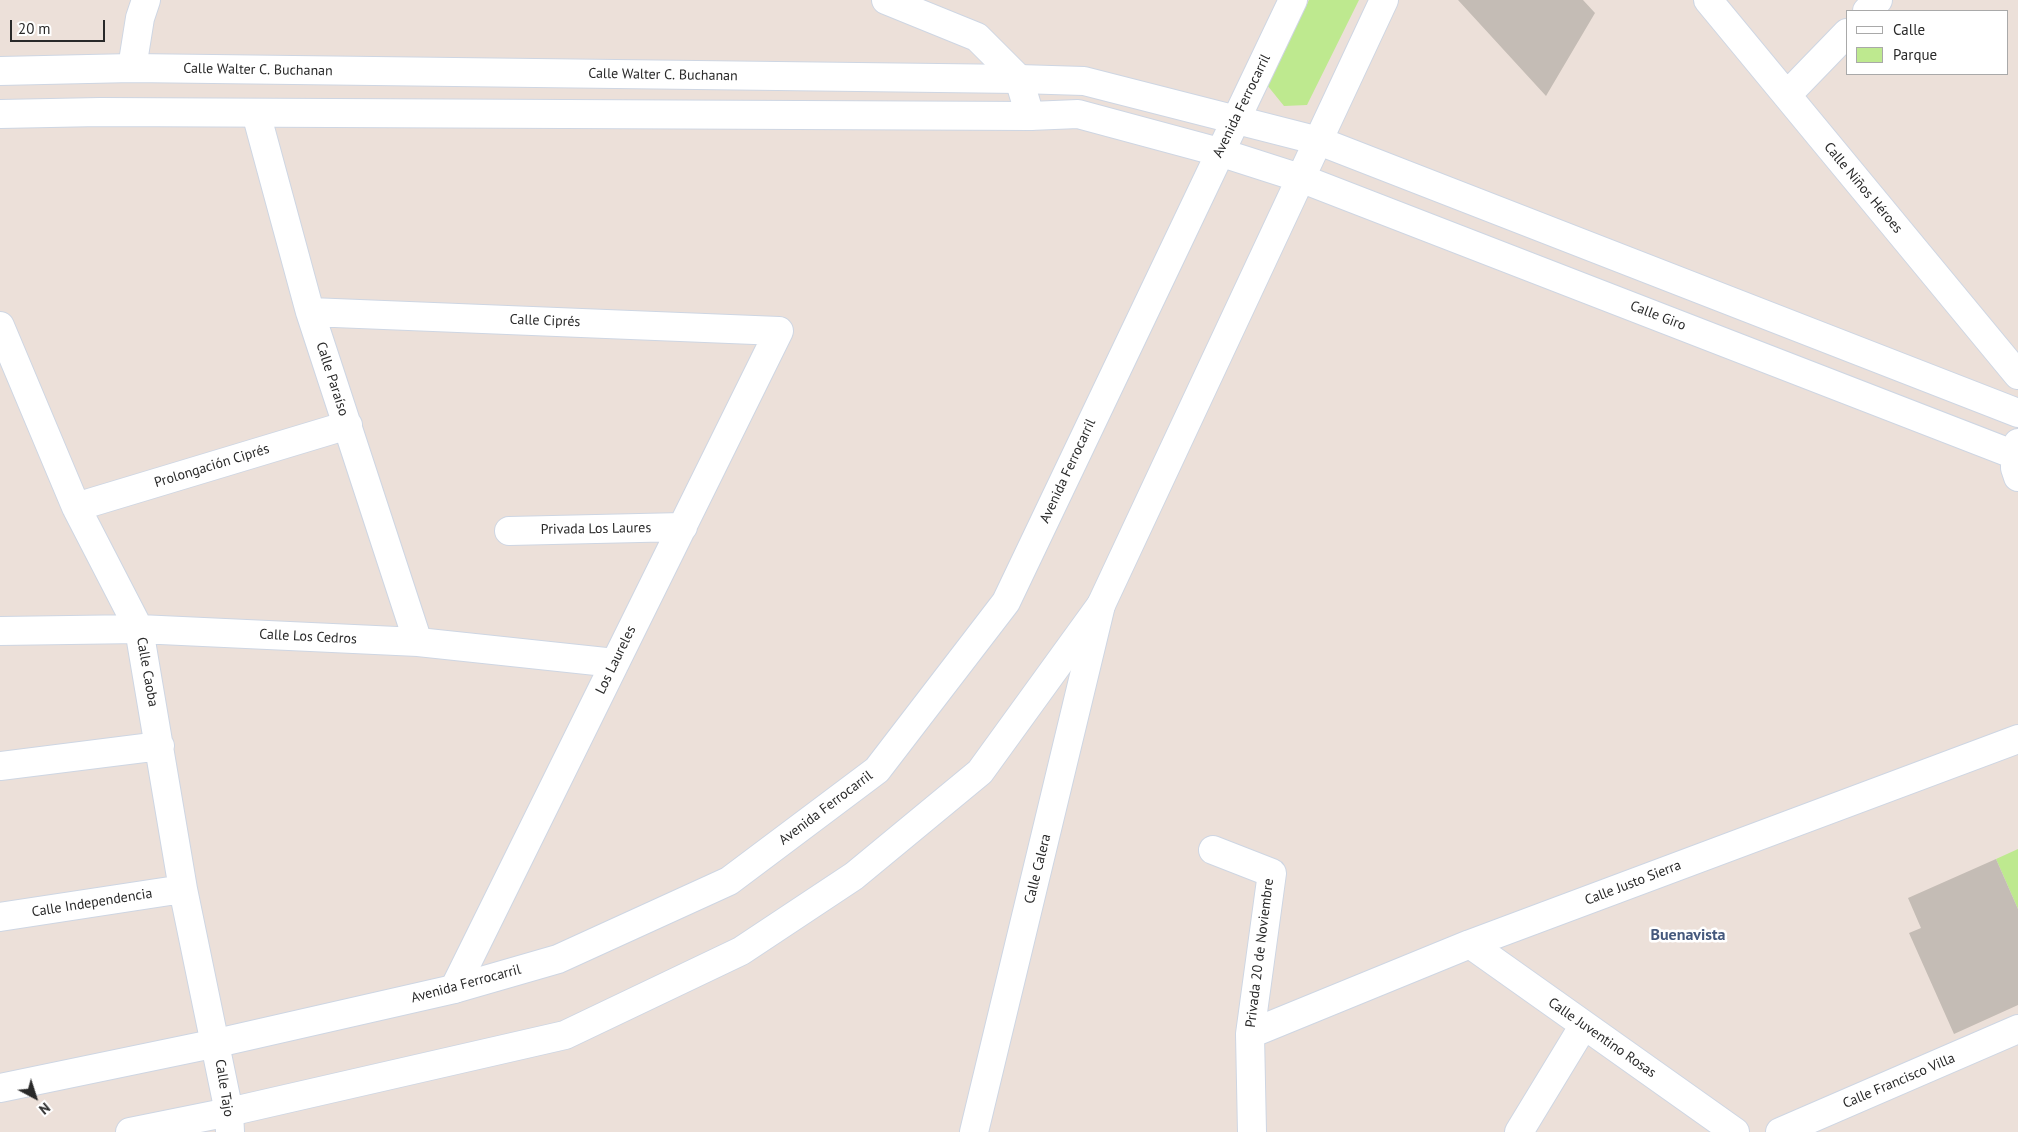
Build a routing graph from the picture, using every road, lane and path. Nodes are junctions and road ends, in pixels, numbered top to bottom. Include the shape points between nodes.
1 (146, 0) edge
2 (886, 0) edge
3 (1293, 0) edge
4 (1384, 0) edge
5 (1708, 0) edge
6 (1878, 0) edge
7 (1869, 10) edge
8 (1846, 34) edge
9 (132, 68) junction
10 (0, 71) edge
11 (1019, 79) junction
12 (1787, 95) junction
13 (256, 113) junction
14 (0, 114) edge
15 (1030, 116) junction
16 (1236, 120) junction
17 (1318, 141) junction
18 (1220, 152) junction
19 (1300, 178) junction
20 (310, 312) junction
21 (0, 326) edge
22 (779, 331) joint
23 (2018, 375) edge
24 (2018, 413) edge
25 (348, 425) junction
26 (2017, 458) edge
27 (76, 507) junction
28 (682, 527) junction
29 (509, 530) dead end
30 (1101, 605) junction
31 (139, 629) junction
32 (0, 632) edge
33 (418, 642) junction
34 (615, 663) junction
35 (2018, 738) edge
36 (160, 746) junction
37 (0, 766) edge
38 (1213, 850) dead end
39 (183, 888) junction
40 (0, 917) edge
41 (1470, 944) junction
42 (454, 989) junction
43 (1584, 1025) junction
44 (2018, 1029) edge
45 (1250, 1034) junction
46 (217, 1044) junction
47 (0, 1088) edge
48 (230, 1122) edge
49 (130, 1132) edge
50 (974, 1132) edge
51 (1252, 1132) edge
52 (1519, 1132) edge
53 (1735, 1132) edge
54 (1780, 1132) edge

1 - 9 street
2 - 11 street via 977,37
3 - 16 street, Avenida Ferrocarril
4 - 17 street
5 - 12 street, Calle Niños Héroes
6 - 7 street
8 - 12 street
9 - 10 street, Calle Walter C. Buchanan
9 - 11 street, Calle Walter C. Buchanan
11 - 15 street
11 - 16 street, Calle Walter C. Buchanan via 1084,82
12 - 23 street, Calle Niños Héroes
13 - 14 street
13 - 15 street
13 - 20 street, Calle Paraíso
15 - 18 street via 1078,114
16 - 17 street, Calle Walter C. Buchanan
16 - 18 street, Avenida Ferrocarril
17 - 19 street
17 - 24 street
18 - 19 street
18 - 42 street, Avenida Ferrocarril via 1006,602 877,770 729,881 558,959
19 - 26 street, Calle Giro
19 - 30 street
20 - 22 street, Calle Ciprés
20 - 25 street, Calle Paraíso
21 - 27 street, Calle Caoba
22 - 28 street, Los Laureles
25 - 27 street, Prolongación Ciprés
25 - 33 street, Calle Paraíso
27 - 31 street, Calle Caoba
28 - 29 street, Privada Los Laures
28 - 34 street, Los Laureles
30 - 48 street via 980,772 854,876 741,951 565,1034
30 - 50 street, Calle Calera
31 - 32 street, Calle Los Cedros
31 - 33 street, Calle Los Cedros
31 - 36 street, Calle Caoba
33 - 34 street, Calle Los Cedros
34 - 42 street, Los Laureles
35 - 41 street, Calle Justo Sierra
36 - 37 street
36 - 39 street, Calle Caoba
38 - 45 street, Privada 20 de Noviembre via 1272,873
39 - 40 street, Calle Independencia
39 - 46 street, Calle Caoba
41 - 43 street, Calle Juventino Rosas
41 - 45 street, Calle Justo Sierra
42 - 46 street, Avenida Ferrocarril
43 - 52 street
43 - 53 street, Calle Juventino Rosas
44 - 54 street, Calle Francisco Villa
45 - 51 street
46 - 47 street, Avenida Ferrocarril
46 - 48 street, Calle Tajo
48 - 49 street

